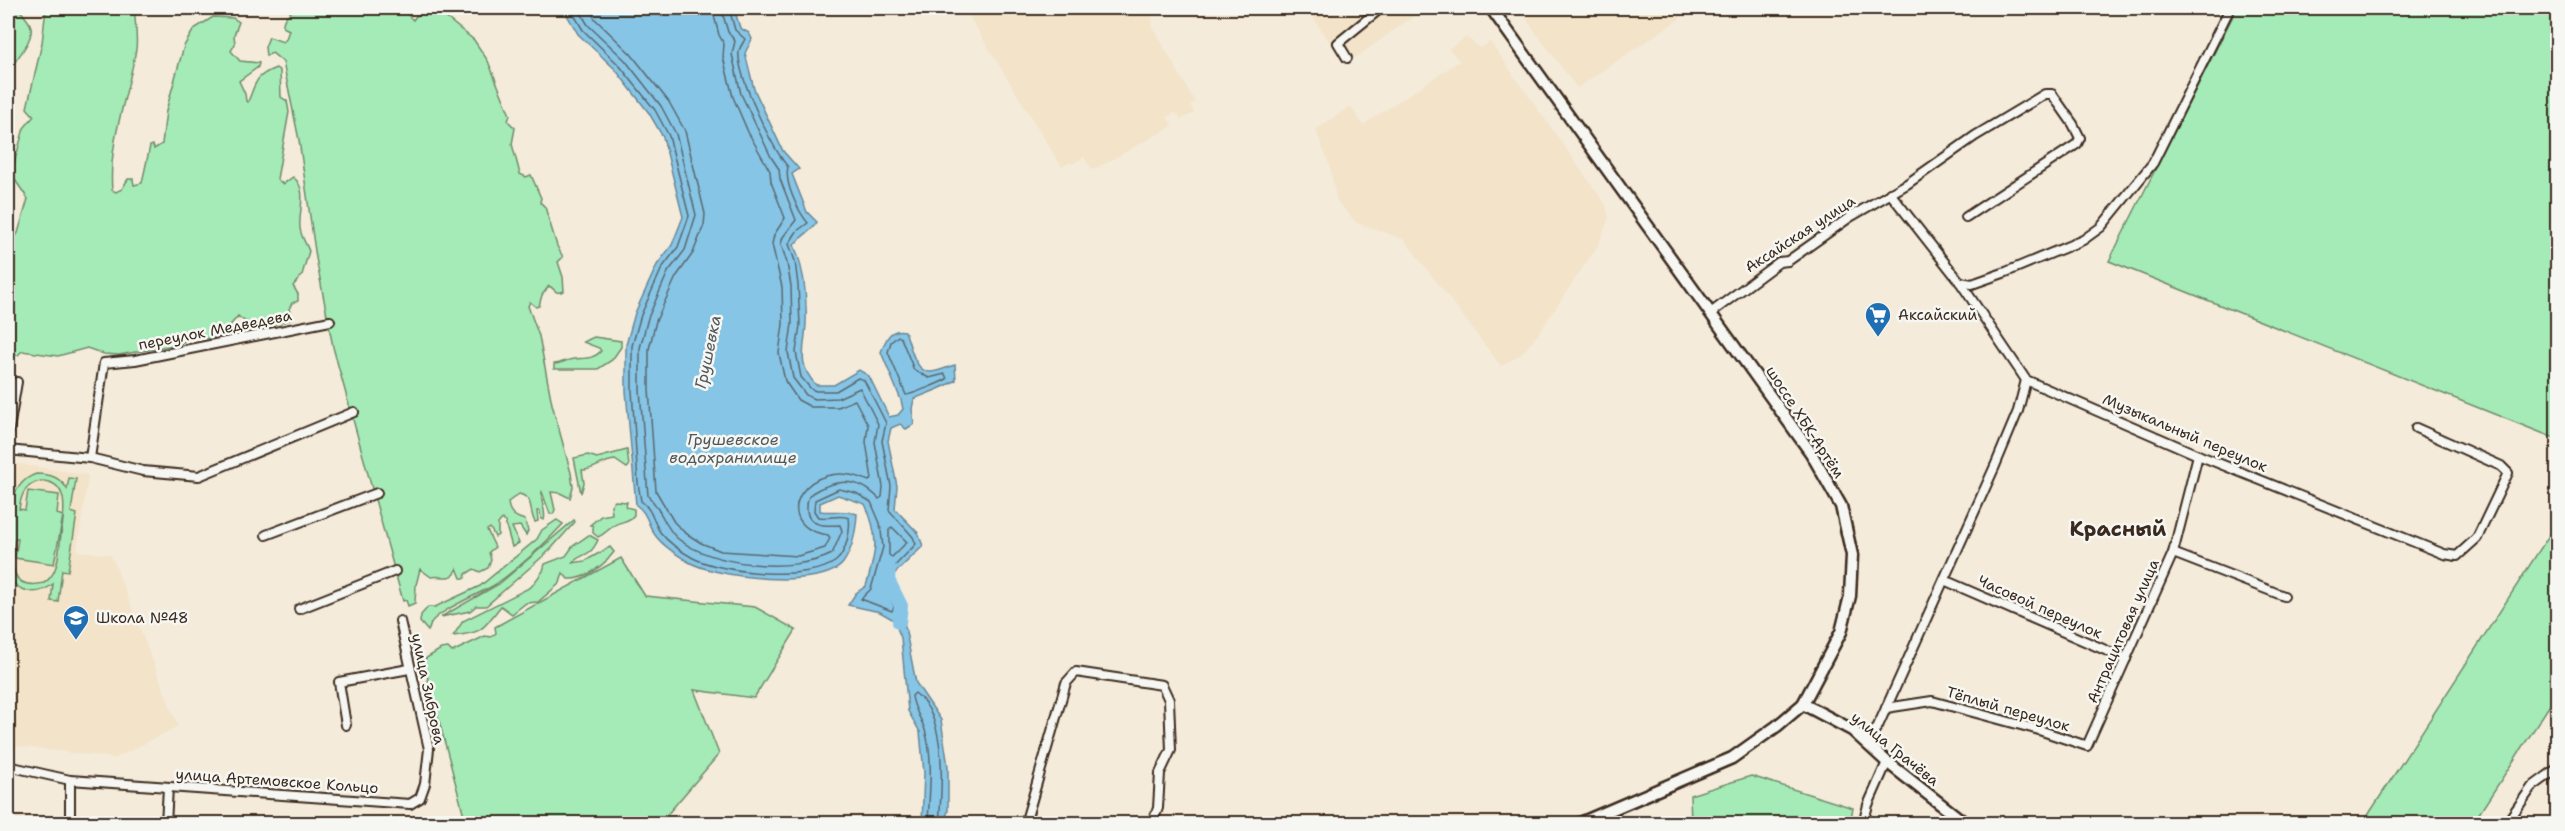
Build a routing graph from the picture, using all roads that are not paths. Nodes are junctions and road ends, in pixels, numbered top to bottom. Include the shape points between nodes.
1 (1381, 8) edge
2 (1491, 8) edge
3 (2230, 8) edge
4 (1347, 58) dead end
5 (1890, 193) junction
6 (1966, 217) dead end
7 (1960, 282) junction
8 (1712, 312) junction
9 (330, 321) dead end
10 (2026, 380) junction
11 (17, 382) dead end
12 (354, 412) dead end
13 (2416, 428) dead end
14 (8, 435) edge
15 (8, 450) edge
16 (2198, 454) junction
17 (90, 458) junction
18 (377, 494) dead end
19 (266, 535) dead end
20 (2173, 553) junction
21 (395, 571) dead end
22 (1944, 580) junction
23 (2284, 596) dead end
24 (298, 609) dead end
25 (400, 621) dead end
26 (2126, 659) junction
27 (409, 669) junction
28 (1803, 704) junction
29 (1886, 708) junction
30 (346, 725) dead end
31 (1867, 741) junction
32 (2087, 746) joint
33 (1887, 762) junction
34 (8, 766) edge
35 (2558, 768) edge
36 (70, 780) junction
37 (168, 787) junction
38 (420, 798) joint
39 (70, 824) edge
40 (166, 824) edge
41 (1025, 824) edge
42 (1152, 824) edge
43 (1578, 824) edge
44 (1863, 824) edge
45 (1966, 824) edge
46 (2506, 824) edge

1 - 4 street via 1338,43
2 - 8 main road, шоссе ХБК-Артём
3 - 7 street via 2153,163 2101,227 2083,240 2006,272 1972,284
5 - 6 street, Аксайская улица via 1975,136 2045,94 2052,94 2073,124 2079,138 2077,144
5 - 7 street
5 - 8 street, Аксайская улица via 1788,261 1779,262
7 - 10 street
8 - 28 main road, шоссе ХБК-Артём via 1811,453 1841,506 1852,555 1850,596 1841,632
9 - 17 street, переулок Медведева via 104,363
10 - 16 street, Музыкальный переулок
10 - 22 street via 2018,411
11 - 14 street
12 - 17 street via 199,476 143,471
13 - 16 street, Музыкальный переулок via 2508,472 2477,538 2457,556
15 - 17 street
16 - 20 street, Антрацитовая улица
18 - 19 street
20 - 23 street
20 - 26 street, Антрацитовая улица
21 - 24 street
22 - 26 street, Часовой переулок
22 - 29 street
25 - 27 street, улица Зиброва
26 - 32 street, Антрацитовая улица
27 - 30 street via 339,682
27 - 38 street, улица Зиброва via 429,748
28 - 31 main road, улица Грачёва
28 - 43 main road, шоссе ХБК-Артём via 1732,758
29 - 31 street
29 - 32 street, Тёплый переулок via 1932,701
31 - 33 main road, улица Грачёва
33 - 44 street
33 - 45 main road, улица Грачёва
34 - 36 street
35 - 46 street via 2532,787
36 - 37 street
36 - 39 street
37 - 38 street, улица Артемовское Кольцо via 410,804
37 - 40 street, улица Артемовское Кольцо
41 - 42 street via 1066,683 1076,672 1162,685 1169,700 1170,750 1160,773 1158,808

